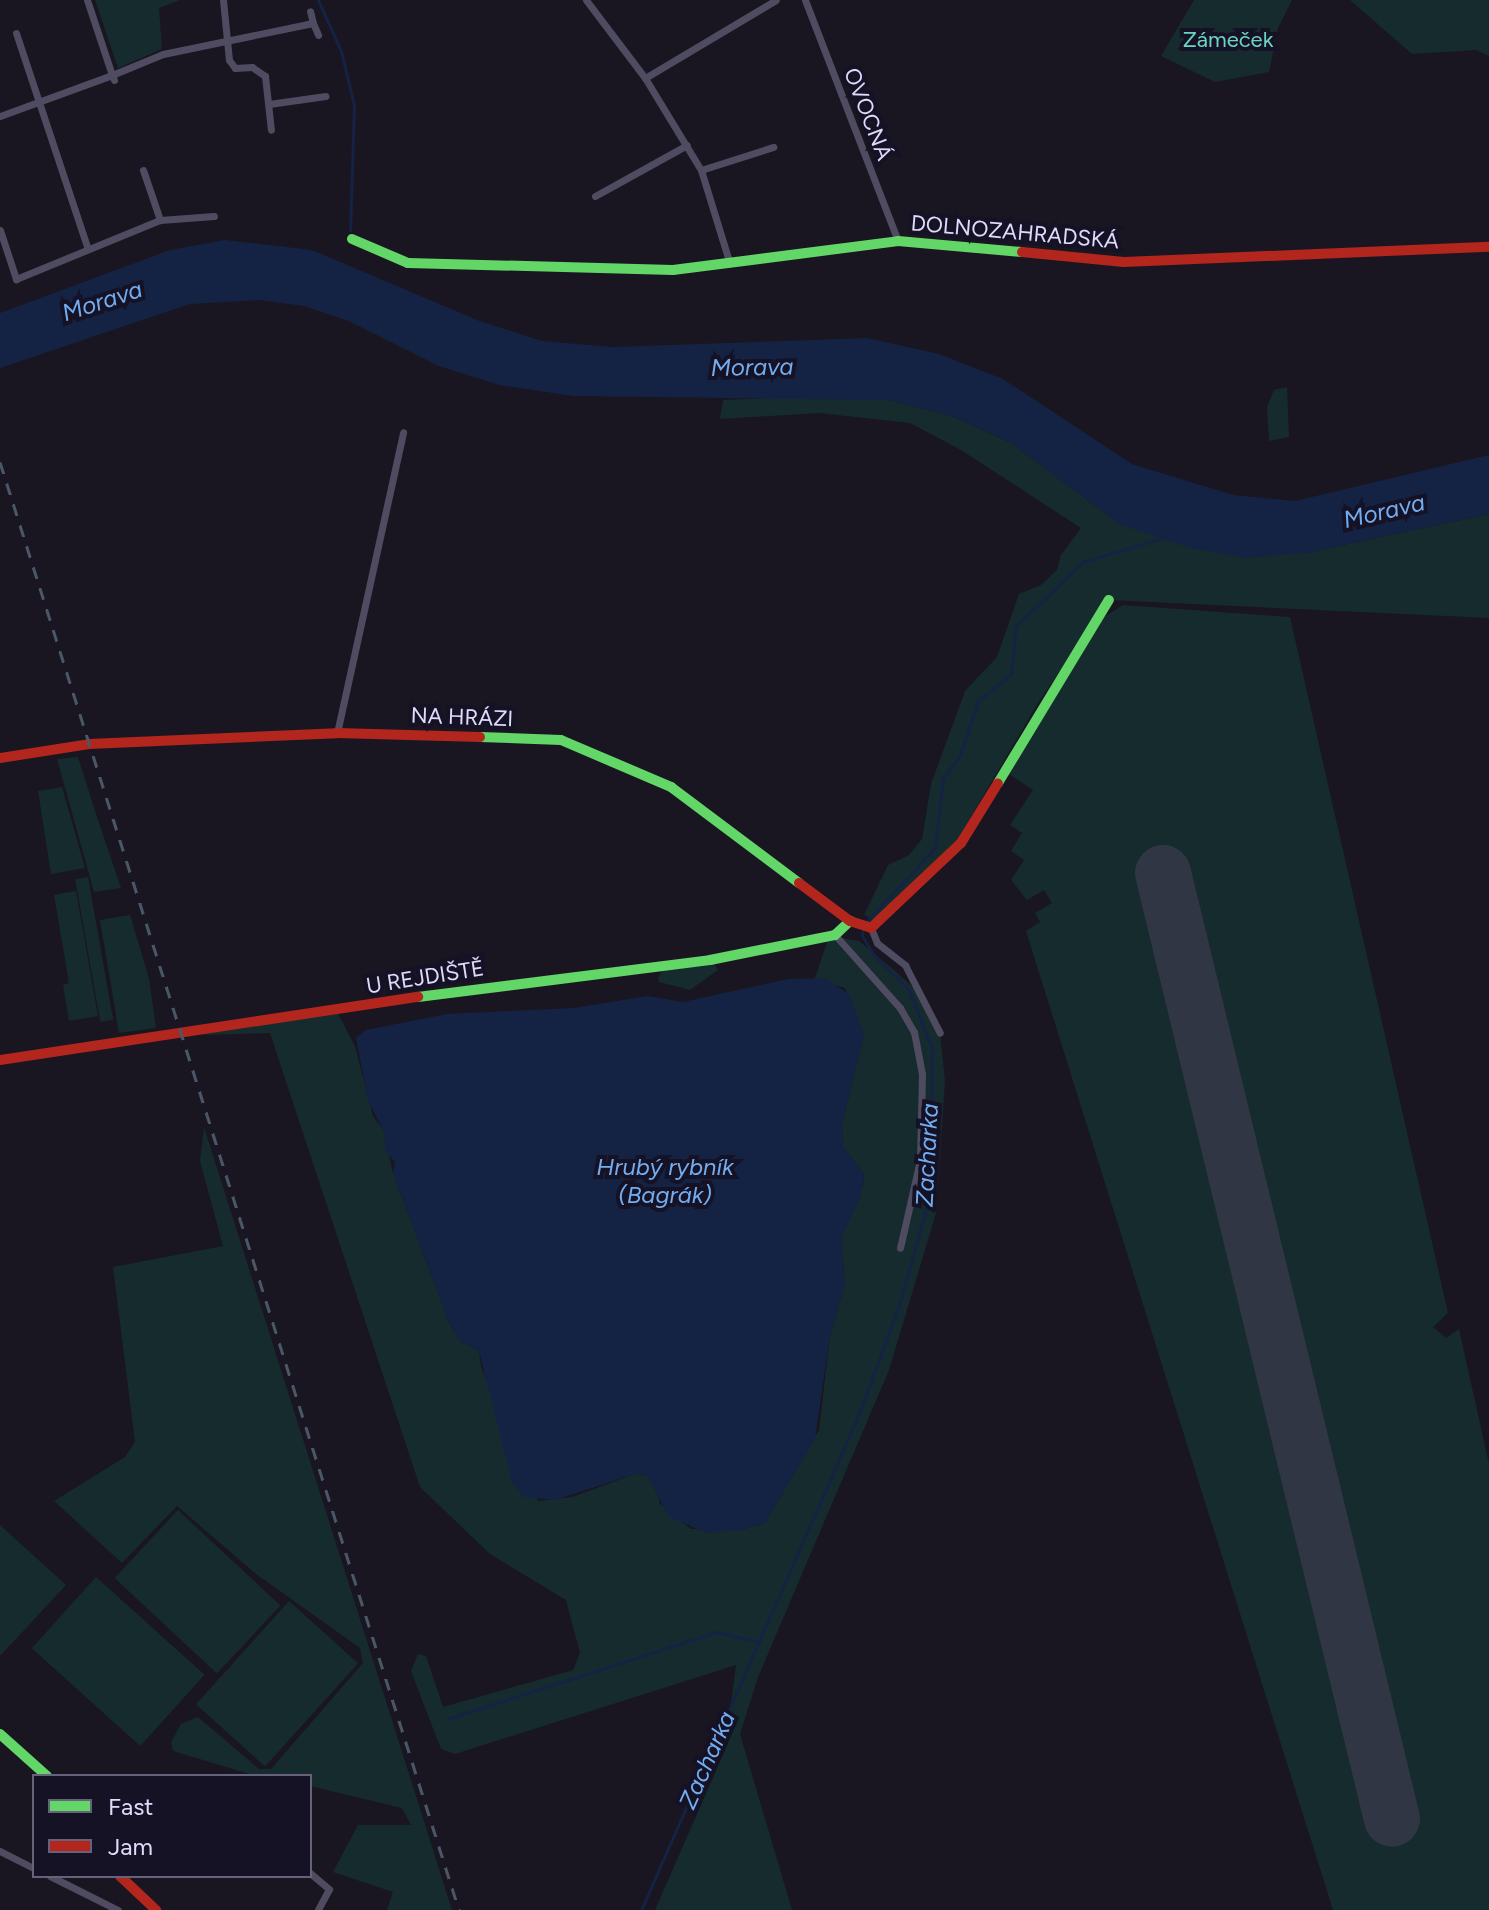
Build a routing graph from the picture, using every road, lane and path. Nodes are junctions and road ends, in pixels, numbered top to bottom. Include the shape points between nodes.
1 (87, 0) edge
2 (223, 0) edge
3 (586, 0) edge
4 (776, 0) edge
5 (805, 0) edge
6 (310, 11) dead end
7 (313, 23) junction
8 (16, 33) dead end
9 (318, 35) dead end
10 (228, 42) junction
11 (113, 78) junction
12 (645, 78) junction
13 (325, 96) dead end
14 (38, 103) junction
15 (269, 104) junction
16 (0, 116) edge
17 (271, 130) dead end
18 (687, 145) junction
19 (773, 147) dead end
20 (143, 170) dead end
21 (701, 170) junction
22 (595, 196) dead end
23 (214, 216) dead end
24 (160, 220) junction
25 (0, 230) edge
26 (352, 239) dead end
27 (898, 241) junction
28 (87, 247) junction
29 (1489, 247) edge
30 (730, 264) junction
31 (403, 432) dead end
32 (1109, 600) dead end
33 (337, 733) junction
34 (0, 758) edge
35 (854, 922) junction
36 (870, 927) junction
37 (835, 935) junction
38 (940, 1033) dead end
39 (0, 1060) edge
40 (900, 1248) dead end
41 (0, 1734) edge
42 (45, 1774) edge
43 (0, 1851) edge
44 (32, 1867) edge
45 (312, 1875) edge
46 (54, 1878) edge
47 (122, 1878) edge
48 (118, 1910) edge
49 (156, 1910) edge
50 (318, 1910) edge

1 - 11 street
2 - 10 street
3 - 12 street
4 - 12 street
5 - 27 street, OVOCNÁ
6 - 7 street
7 - 9 street
7 - 10 street
8 - 14 street
10 - 11 street via 163,54
10 - 15 street via 235,68 259,69 265,76
11 - 14 street
12 - 18 street
13 - 15 street
14 - 16 street
14 - 28 street
15 - 17 street
18 - 21 street
18 - 22 street
19 - 21 street
20 - 24 street
21 - 30 street
23 - 24 street
24 - 28 street
25 - 28 street via 16,279
26 - 30 street, DOLNOZAHRADSKÁ via 408,263 673,270
27 - 29 street, DOLNOZAHRADSKÁ via 1124,262
27 - 30 street, DOLNOZAHRADSKÁ
31 - 33 street
32 - 36 street via 961,843
33 - 34 street, NA HRÁZI via 89,744
33 - 35 street, NA HRÁZI via 561,740 671,787
35 - 36 street, NA HRÁZI
35 - 37 street
36 - 38 street via 877,943 905,965
37 - 39 street, U REJDIŠTĚ via 710,960 553,977
37 - 40 street via 914,1032 922,1074 920,1160
41 - 42 street
43 - 44 street
45 - 50 street via 329,1889
46 - 48 street
47 - 49 street

